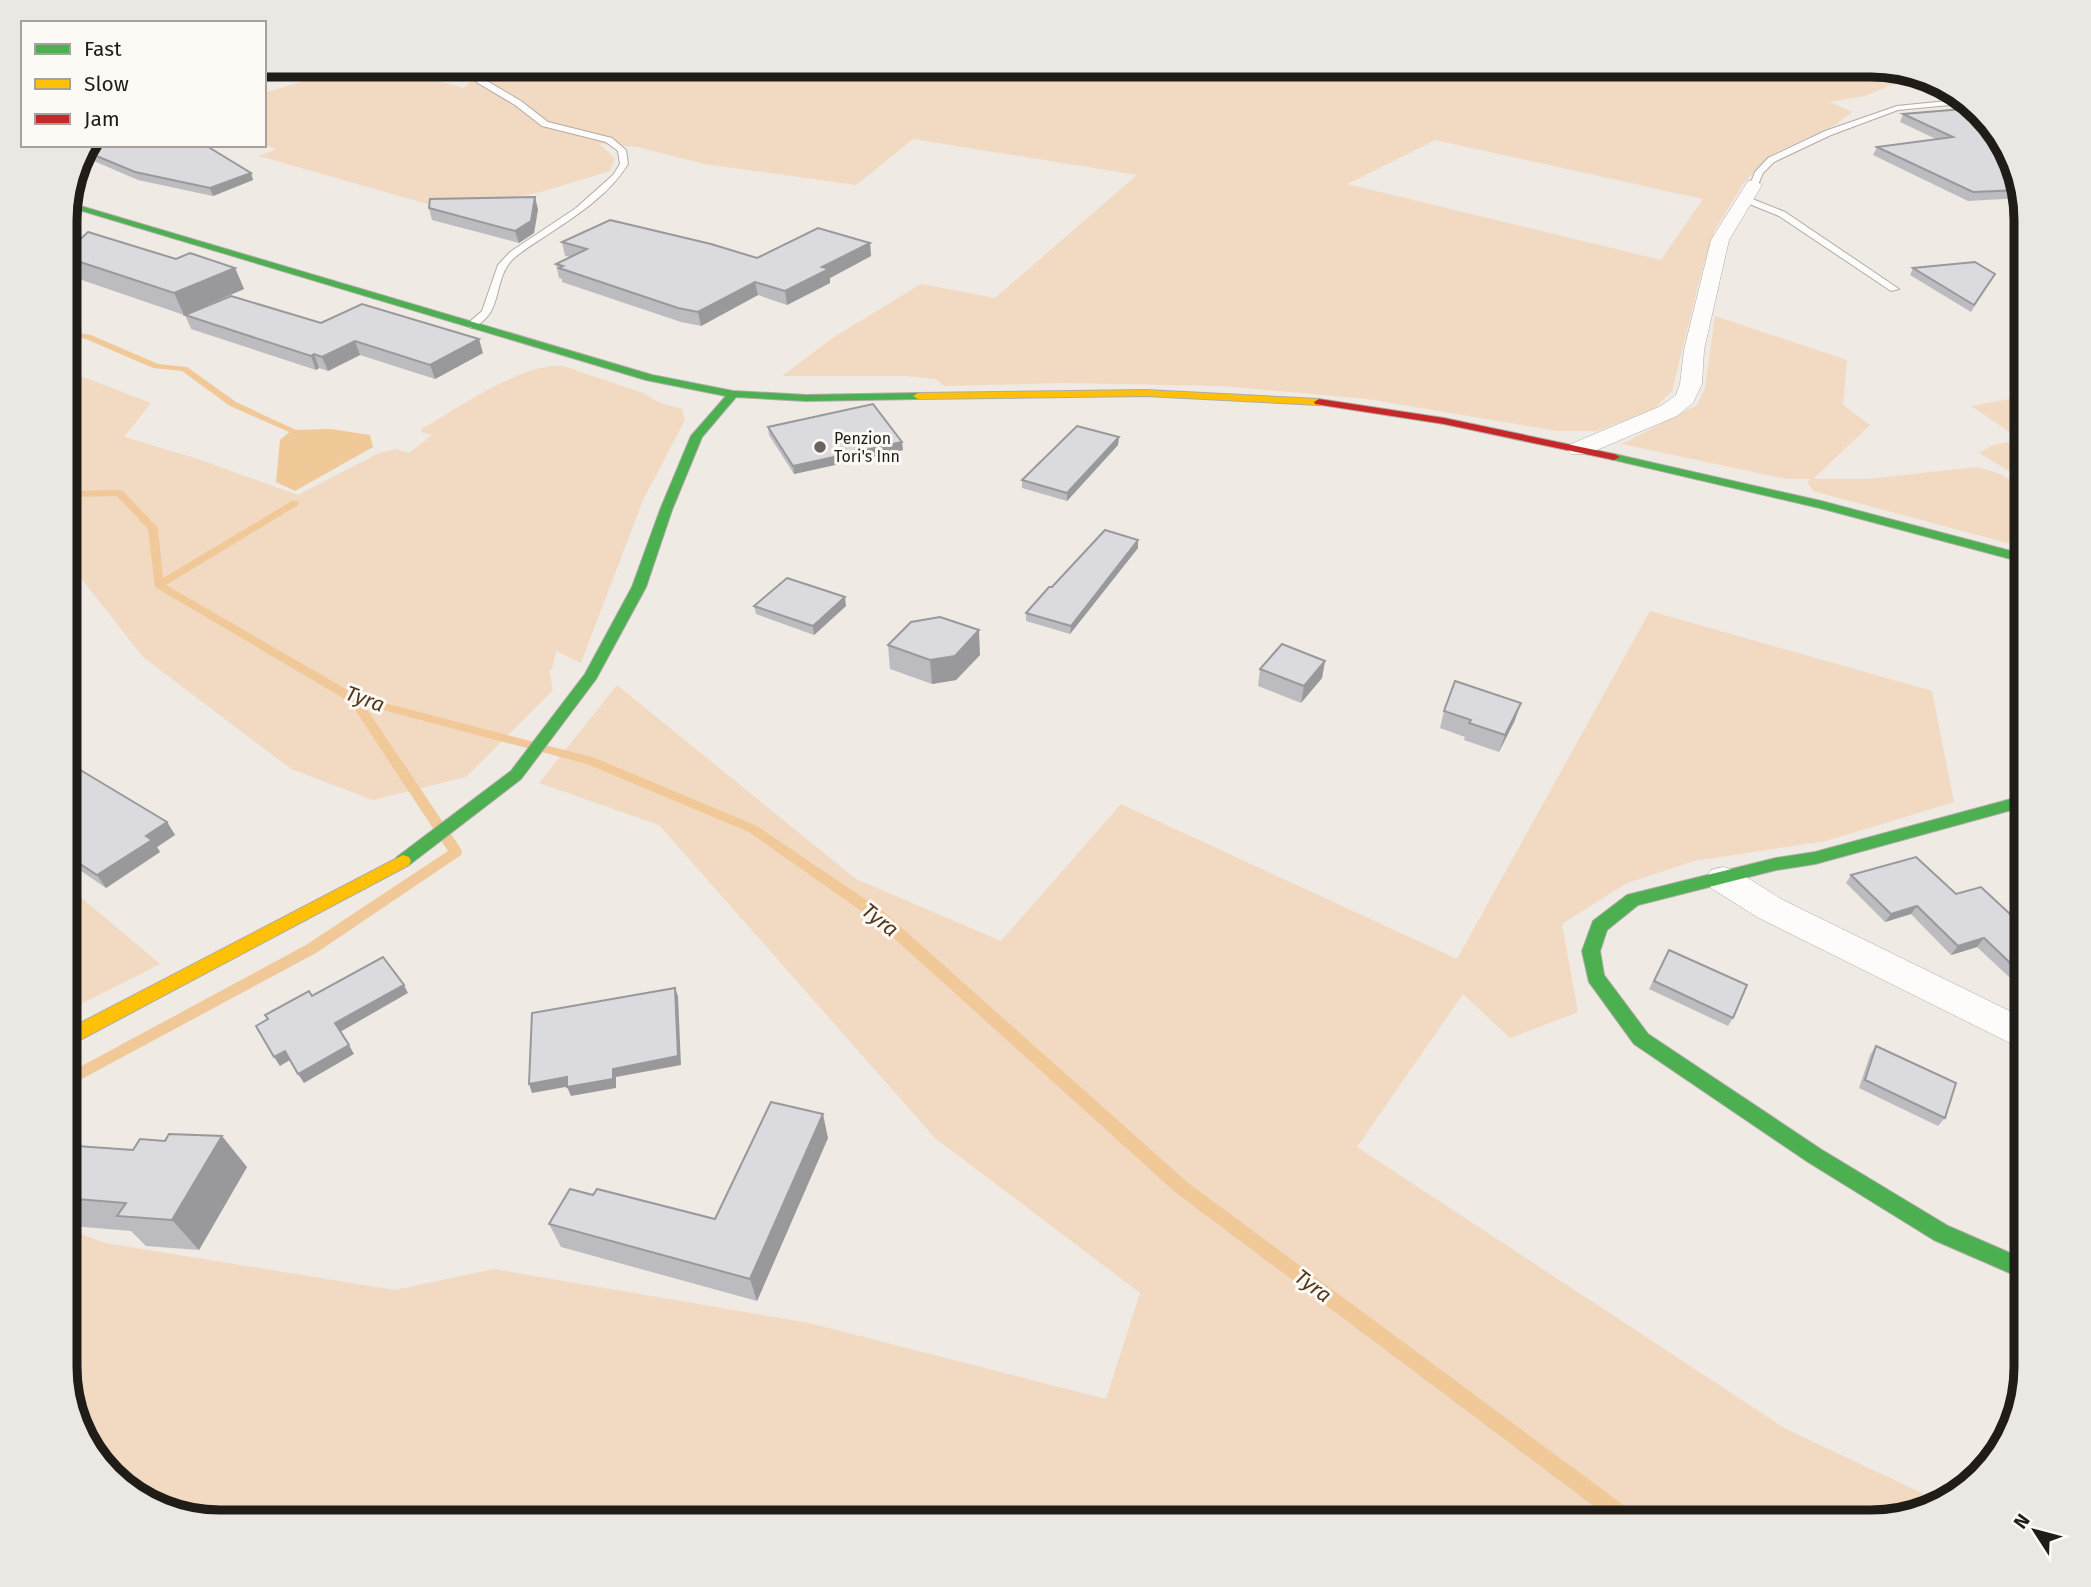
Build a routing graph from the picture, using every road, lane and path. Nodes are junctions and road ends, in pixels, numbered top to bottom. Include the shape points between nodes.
1 (474, 77) edge
2 (1952, 103) edge
3 (1749, 192) junction
4 (77, 207) edge
5 (1894, 289) dead end
6 (471, 325) junction
7 (733, 394) junction
8 (1579, 449) junction
9 (2014, 555) edge
10 (2014, 803) edge
11 (1723, 879) junction
12 (2014, 1031) edge
13 (77, 1034) edge
14 (2014, 1265) edge

1 - 6 lane via 545,124 609,140 622,150 624,164 579,210 500,267 487,312
2 - 3 lane via 1897,108 1828,133 1771,160
3 - 5 lane
3 - 8 street via 1720,240 1685,398 1669,411
4 - 6 street
6 - 7 street via 650,378
7 - 8 street via 806,398 1146,393 1316,402 1444,421
7 - 13 street via 697,436 639,587 591,676 516,775 398,865
8 - 9 street via 1766,490
10 - 11 street
11 - 12 street via 1769,908
11 - 14 street via 1633,900 1599,926 1591,951 1595,977 1613,1004 1641,1039 1815,1156 1941,1233

